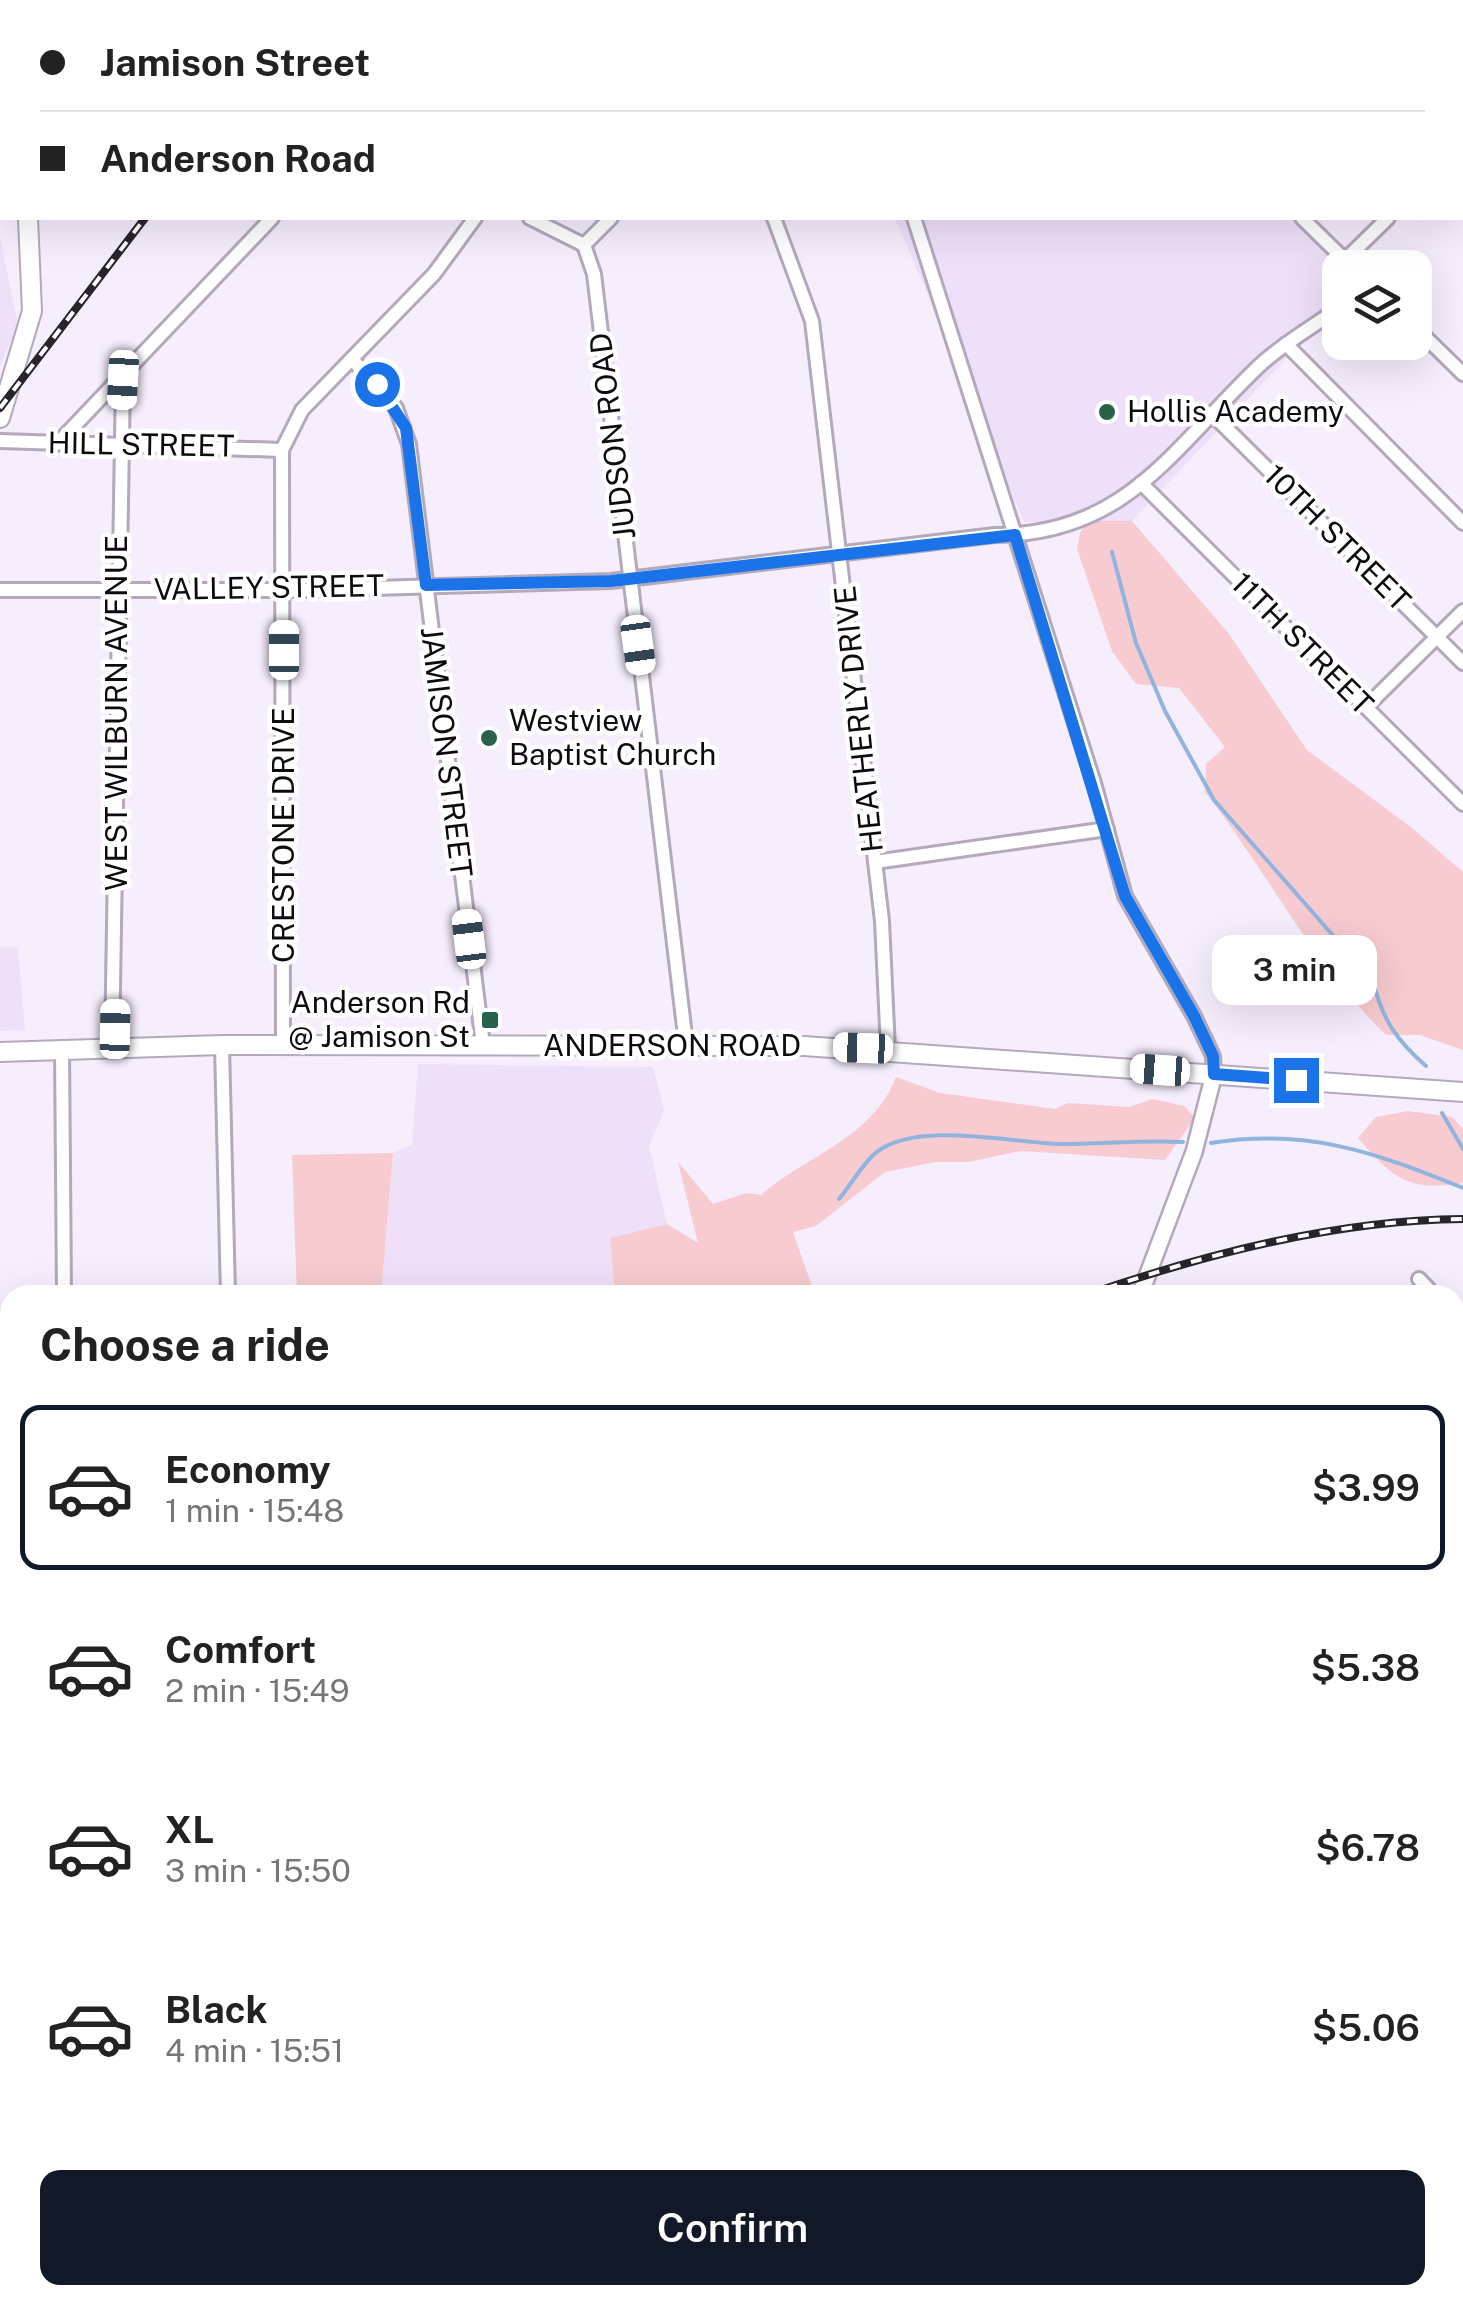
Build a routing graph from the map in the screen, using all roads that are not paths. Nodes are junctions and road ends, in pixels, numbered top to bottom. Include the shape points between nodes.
1 (28, 220) edge
2 (270, 220) edge
3 (474, 220) edge
4 (534, 220) edge
5 (610, 220) edge
6 (775, 220) edge
7 (915, 220) edge
8 (1304, 220) edge
9 (1386, 220) edge
10 (584, 246) junction
11 (1335, 250) edge
12 (1361, 250) edge
13 (1322, 319) edge
14 (1432, 343) edge
15 (1286, 344) junction
16 (352, 358) junction
17 (1463, 374) edge
18 (123, 380) junction
19 (1211, 413) junction
20 (0, 418) edge
21 (0, 441) edge
22 (58, 444) junction
23 (120, 446) junction
24 (282, 450) junction
25 (1141, 484) junction
26 (1463, 522) edge
27 (1015, 535) junction
28 (840, 554) junction
29 (630, 579) junction
30 (426, 585) junction
31 (0, 590) edge
32 (118, 590) junction
33 (284, 590) junction
34 (1463, 610) edge
35 (1437, 637) junction
36 (1463, 663) edge
37 (1366, 708) junction
38 (1463, 804) edge
39 (1107, 829) junction
40 (875, 862) junction
41 (686, 1044) junction
42 (222, 1045) junction
43 (282, 1045) junction
44 (482, 1045) junction
45 (112, 1047) junction
46 (62, 1048) junction
47 (888, 1049) junction
48 (0, 1052) edge
49 (1214, 1074) junction
50 (1463, 1092) edge
51 (1419, 1279) dead end
52 (64, 1285) edge
53 (228, 1285) edge
54 (1144, 1285) edge
55 (1425, 1285) edge

1 - 20 main road via 32,311
2 - 18 street
3 - 16 street, CRESTONE DRIVE via 434,274
4 - 10 street
5 - 10 street
6 - 28 street, HEATHERLY DRIVE via 812,321
7 - 27 street
8 - 11 street
9 - 12 street
10 - 29 street, JUDSON ROAD via 594,274
13 - 15 street, VALLEY STREET
14 - 17 street
15 - 19 street, VALLEY STREET
15 - 26 street
16 - 24 street, CRESTONE DRIVE via 302,410
16 - 30 street, JAMISON STREET via 391,400 406,428
18 - 22 street
18 - 23 street, WEST WILBURN AVENUE
19 - 25 street, VALLEY STREET
19 - 35 street, 10TH STREET
21 - 22 street, HILL STREET
22 - 23 street, HILL STREET
23 - 24 street, HILL STREET
23 - 32 street, WEST WILBURN AVENUE
24 - 33 street, CRESTONE DRIVE
25 - 27 street, VALLEY STREET via 1093,516
25 - 37 street, 11TH STREET
27 - 28 street, VALLEY STREET
27 - 39 street
28 - 29 street, VALLEY STREET
28 - 40 street, HEATHERLY DRIVE
29 - 30 street, VALLEY STREET
29 - 41 street, JUDSON ROAD
30 - 33 street, VALLEY STREET
30 - 44 street, JAMISON STREET
31 - 32 street, VALLEY STREET
32 - 33 street, VALLEY STREET
32 - 45 street, WEST WILBURN AVENUE
33 - 43 street, CRESTONE DRIVE
34 - 35 street
35 - 36 street, 10TH STREET
35 - 37 street
37 - 38 street, 11TH STREET
39 - 40 street
39 - 49 street via 1130,908 1194,1016
40 - 47 street, HEATHERLY DRIVE
41 - 44 main road, ANDERSON ROAD
41 - 47 main road, ANDERSON ROAD
42 - 43 main road, ANDERSON ROAD
42 - 45 main road, ANDERSON ROAD
42 - 53 street
43 - 44 main road, ANDERSON ROAD
45 - 46 main road, ANDERSON ROAD
46 - 48 main road, ANDERSON ROAD
46 - 52 street
47 - 49 main road, ANDERSON ROAD
49 - 50 main road, ANDERSON ROAD
49 - 54 street via 1194,1152
51 - 55 street

